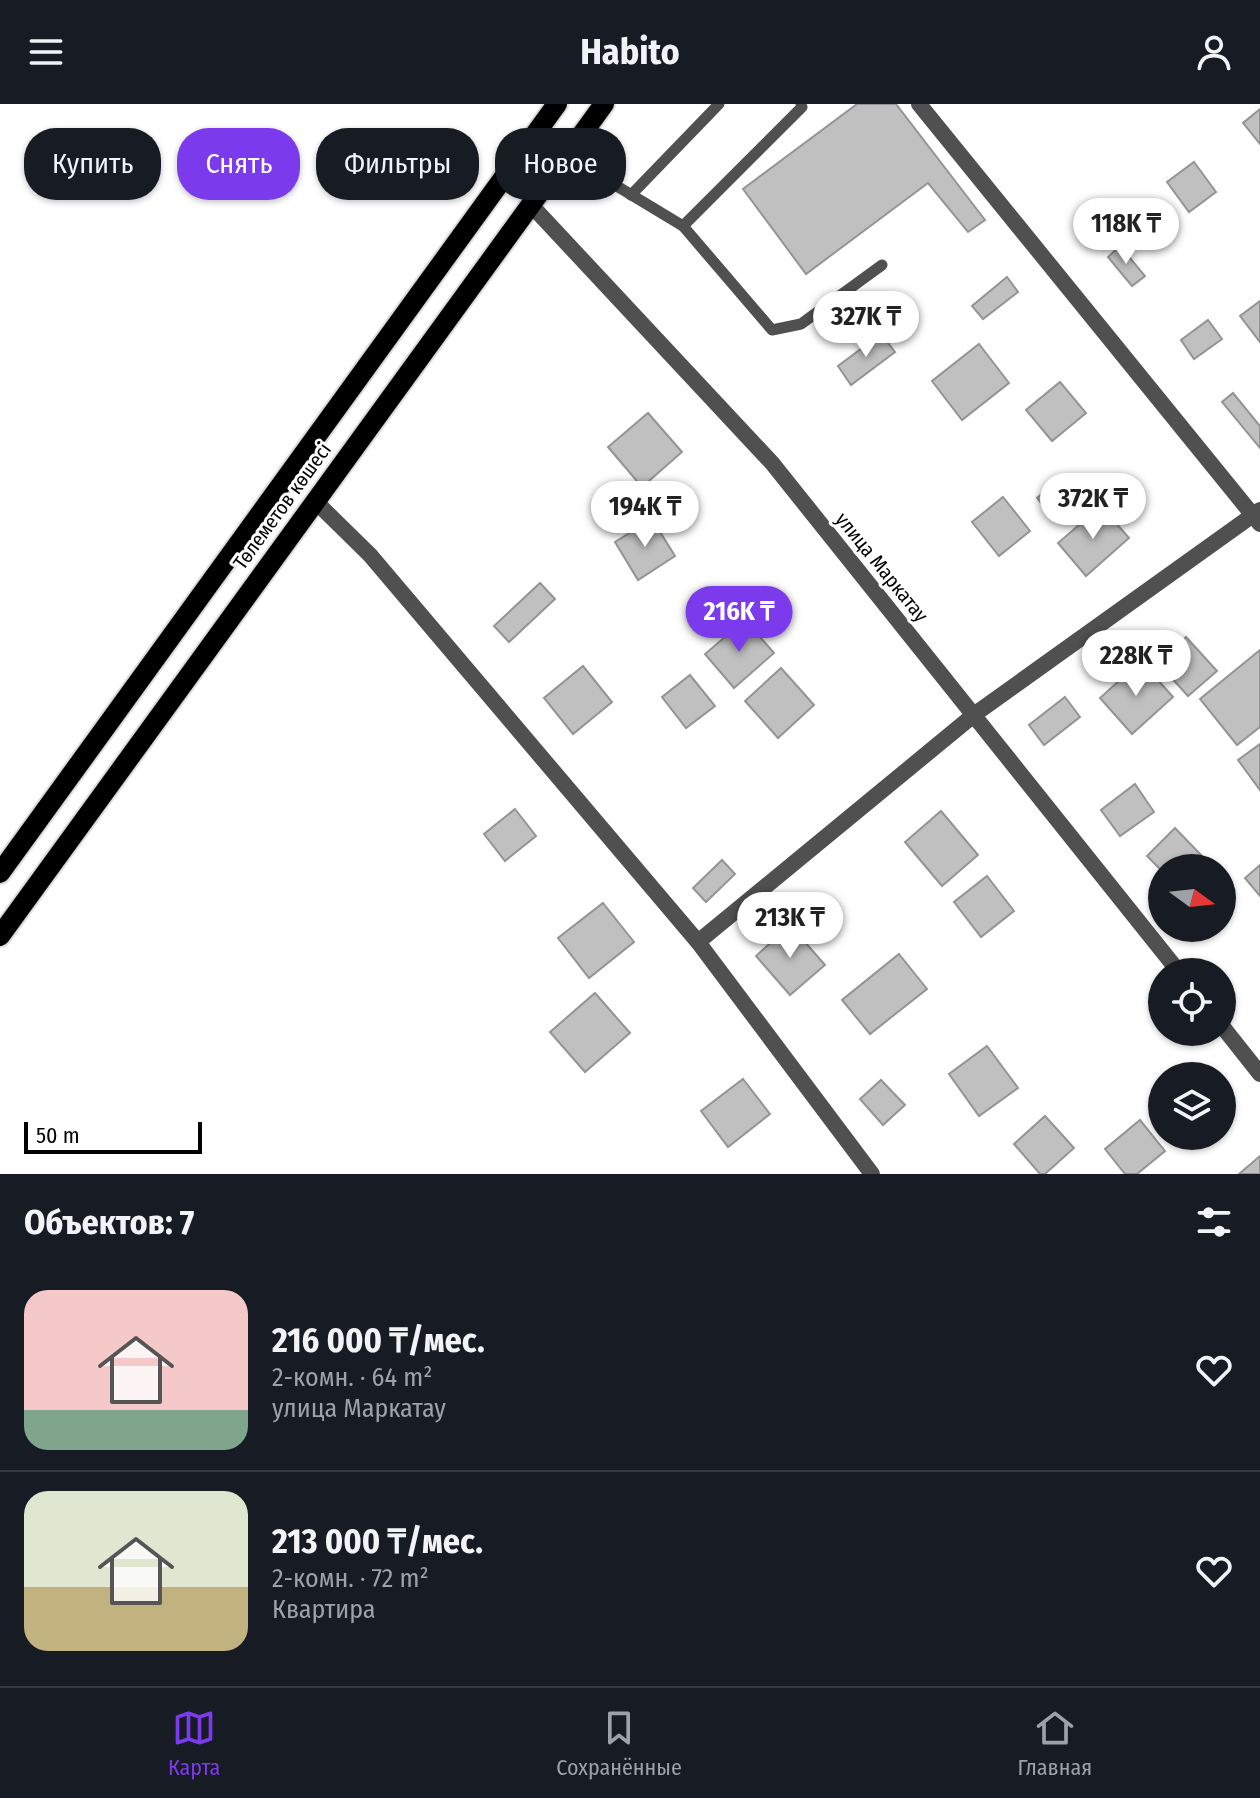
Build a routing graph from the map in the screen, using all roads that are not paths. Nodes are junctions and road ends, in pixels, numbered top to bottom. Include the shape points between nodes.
1 (557, 104) edge
2 (604, 104) edge
3 (719, 104) edge
4 (801, 104) edge
5 (919, 104) edge
6 (540, 128) edge
7 (587, 128) edge
8 (495, 190) edge
9 (626, 192) edge
10 (631, 195) junction
11 (536, 200) edge
12 (532, 206) junction
13 (683, 226) junction
14 (882, 265) dead end
15 (315, 501) junction
16 (1258, 516) edge
17 (975, 714) junction
18 (0, 873) edge
19 (0, 936) edge
20 (698, 942) junction
21 (1168, 958) edge
22 (1236, 1044) edge
23 (1260, 1074) edge
24 (872, 1174) edge

1 - 6 main road, Төлеметов көшесі
2 - 7 main road, Төлеметов көшесі
3 - 10 lane
4 - 13 lane
5 - 16 street
8 - 18 main road, Төлеметов көшесі
9 - 10 lane
10 - 13 lane
11 - 12 main road, Төлеметов көшесі
12 - 15 main road, Төлеметов көшесі
12 - 17 street, улица Маркатау via 772,463
13 - 14 lane via 772,330 801,324
15 - 19 main road, Төлеметов көшесі
15 - 20 street via 370,555
16 - 17 street
17 - 20 street
17 - 21 street, улица Маркатау
20 - 24 street
22 - 23 street

